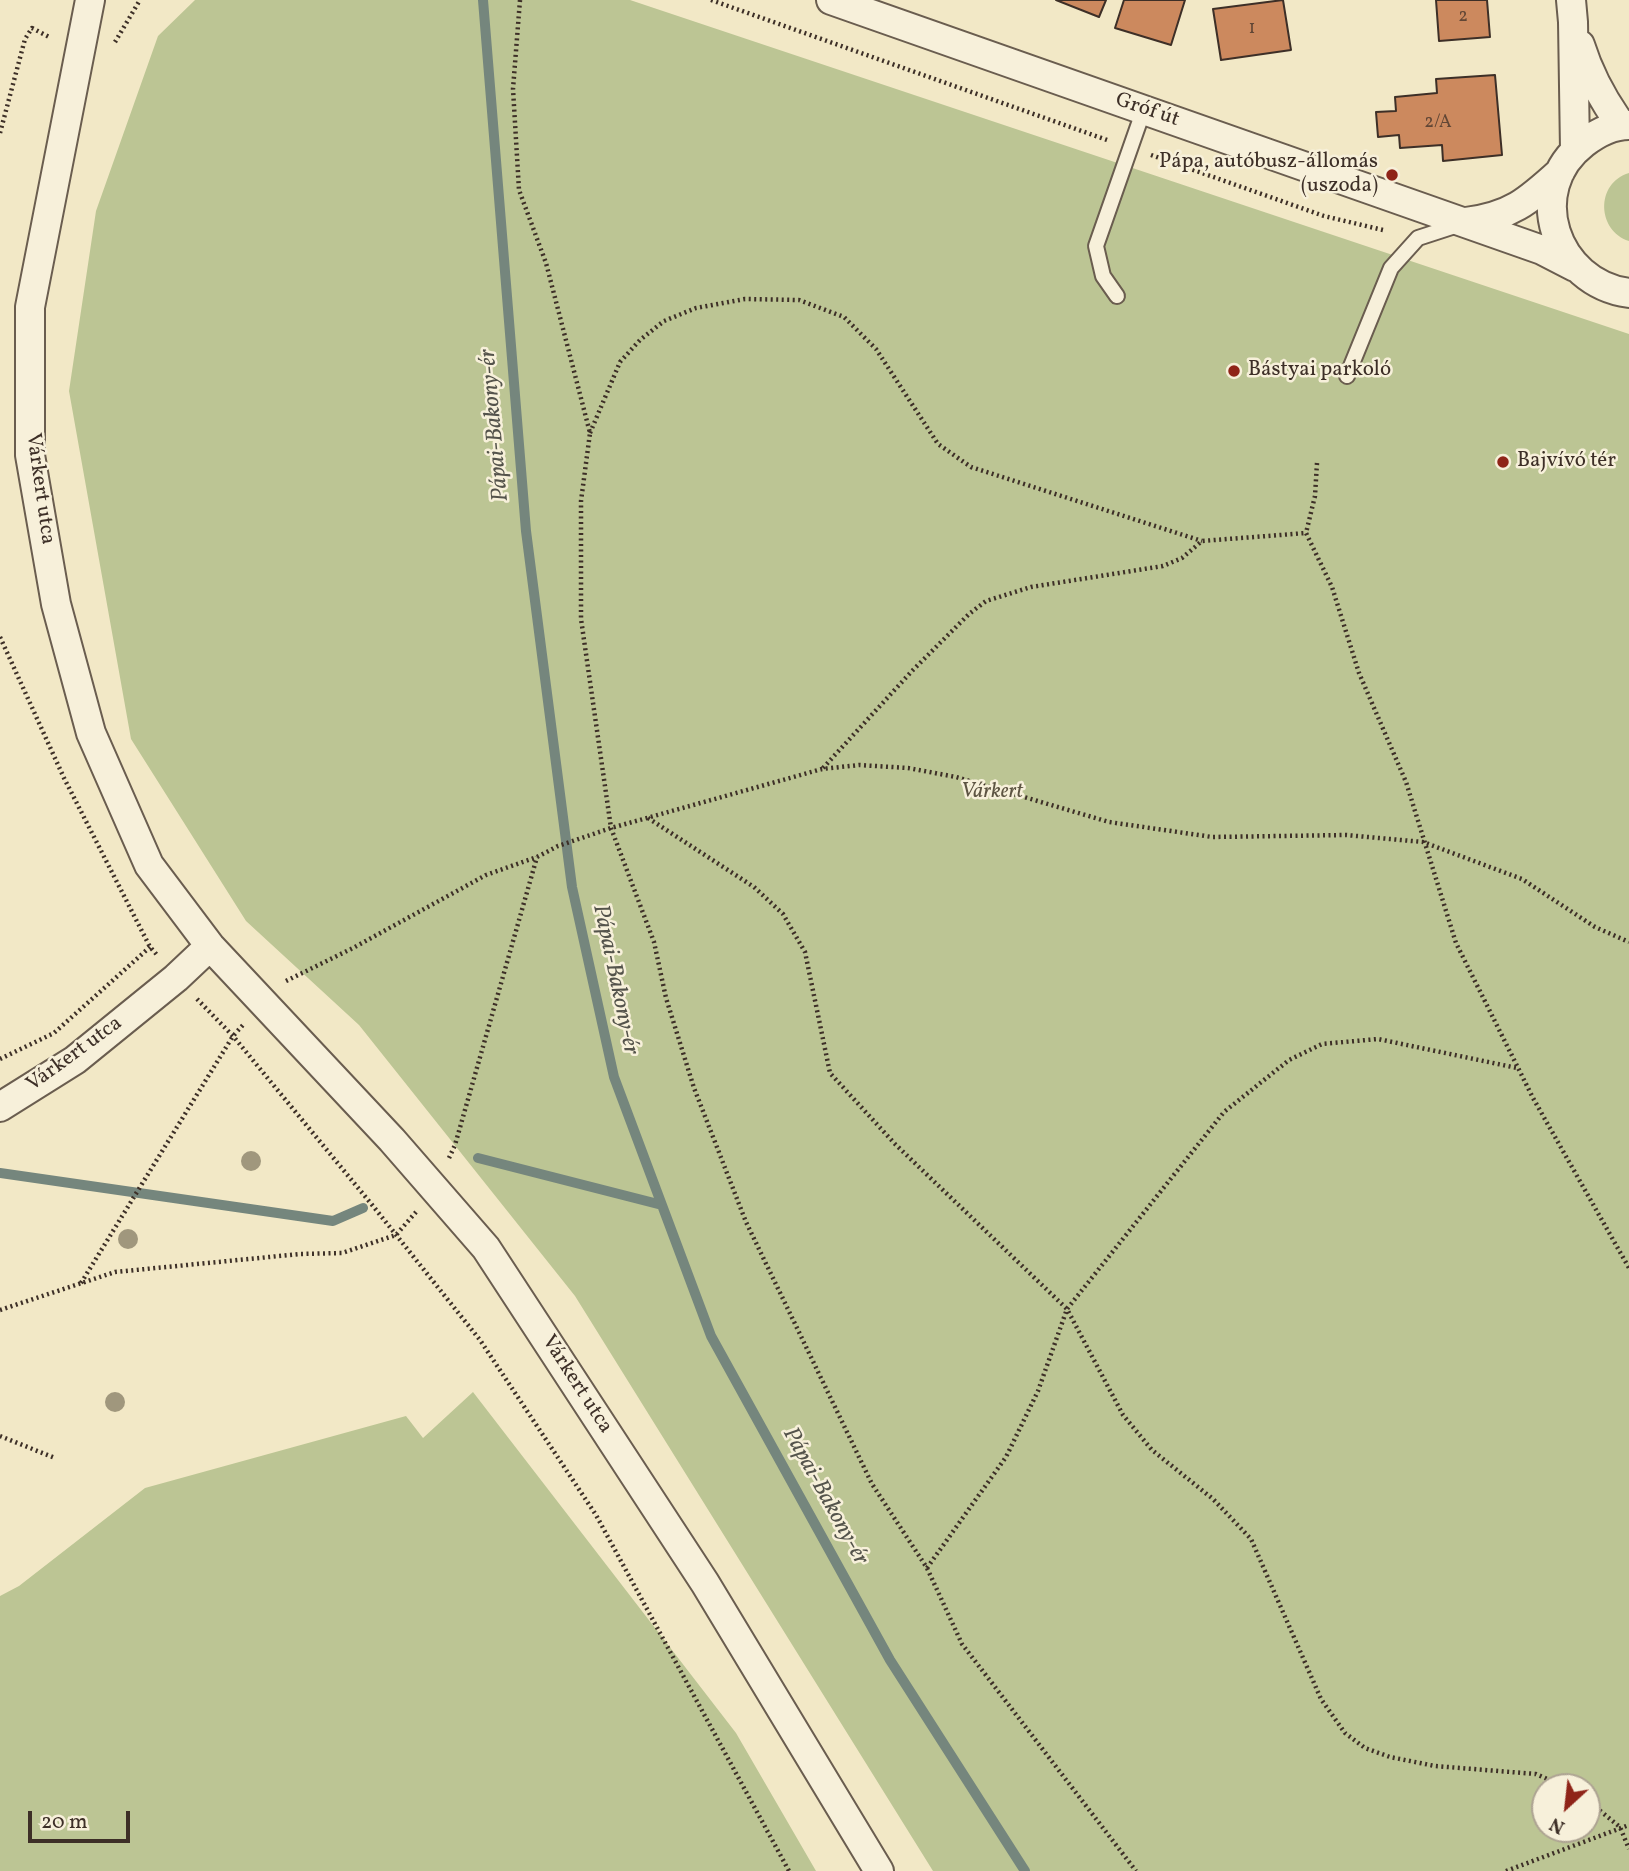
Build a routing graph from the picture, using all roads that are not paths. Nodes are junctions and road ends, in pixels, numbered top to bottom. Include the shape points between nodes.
1 (90, 0) edge
2 (843, 2) edge
3 (1572, 11) edge
4 (1144, 109) junction
5 (1625, 125) edge
6 (1567, 161) junction
7 (1463, 223) junction
8 (1575, 267) junction
9 (1629, 293) edge
10 (1117, 296) dead end
11 (1348, 376) dead end
12 (210, 946) junction
13 (0, 1107) edge
14 (879, 1871) edge

1 - 12 street, Várkert utca via 30,307 30,455 57,604 91,733 149,865
2 - 4 street, Gróf út
3 - 5 street via 1587,66 1610,110
3 - 6 street, Gróf út
4 - 7 street, Gróf út
4 - 10 lane via 1096,246 1103,276
5 - 6 street via 1596,134
6 - 7 street via 1512,211
6 - 8 street, Gróf út via 1552,198 1553,225
7 - 8 street, Gróf út via 1542,250
7 - 11 lane via 1418,238 1391,268
8 - 9 street, Gróf út via 1593,282
12 - 13 street, Várkert utca via 75,1060
12 - 14 street, Várkert utca via 486,1248 705,1583

